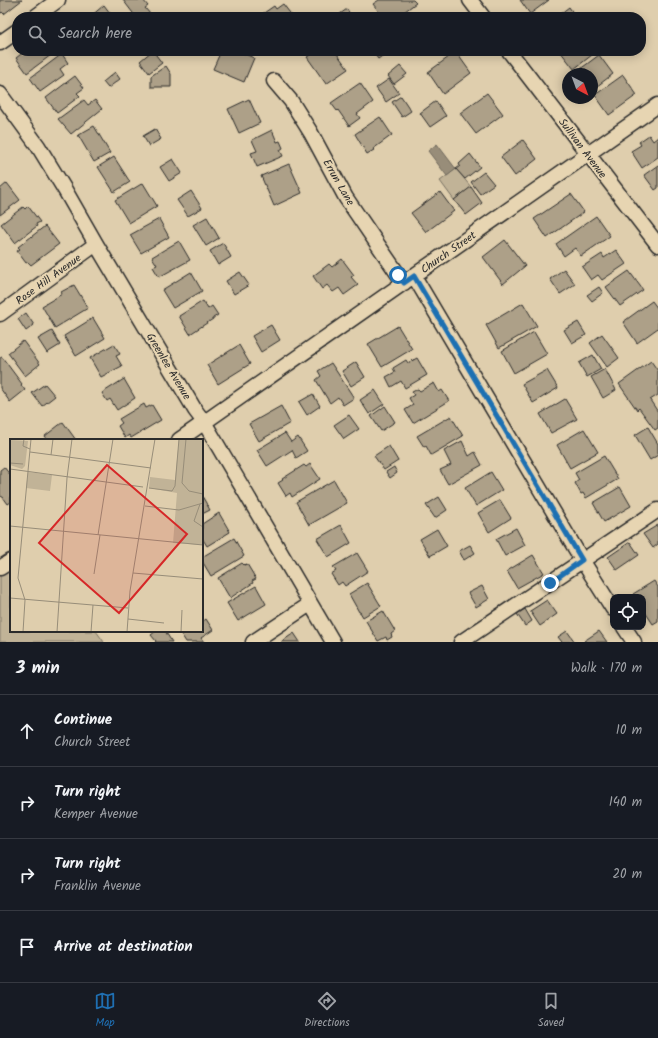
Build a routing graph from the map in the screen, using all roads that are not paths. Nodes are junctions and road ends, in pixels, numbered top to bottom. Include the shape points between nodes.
1 (58, 0) edge
2 (470, 0) edge
3 (42, 12) edge
4 (479, 12) edge
5 (12, 35) edge
6 (0, 43) edge
7 (513, 56) edge
8 (274, 81) dead end
9 (0, 94) edge
10 (658, 105) edge
11 (588, 155) junction
12 (96, 244) junction
13 (658, 245) edge
14 (409, 280) junction
15 (0, 314) edge
16 (204, 422) junction
17 (180, 439) edge
18 (658, 510) edge
19 (582, 560) junction
20 (10, 562) edge
21 (0, 568) edge
22 (310, 604) junction
23 (610, 604) edge
24 (626, 630) edge
25 (253, 642) edge
26 (333, 642) edge
27 (461, 642) edge
28 (634, 642) edge

1 - 3 street
2 - 4 street
5 - 6 street
7 - 11 street, Sullivan Avenue
8 - 14 street, Errun Lane via 291,101 311,133 346,198
9 - 12 street, Greenlee Avenue via 38,146
10 - 11 street, Church Street
11 - 13 street, Sullivan Avenue
11 - 14 street, Church Street
12 - 15 street, Rose Hill Avenue
12 - 16 street, Greenlee Avenue
14 - 16 street, Church Street
14 - 19 street, Errun Lane
16 - 17 street, Church Street
16 - 22 street, Greenlee Avenue
18 - 19 street
19 - 23 street, Errun Lane
19 - 27 street
20 - 21 street
22 - 25 street
22 - 26 street, Greenlee Avenue
24 - 28 street

